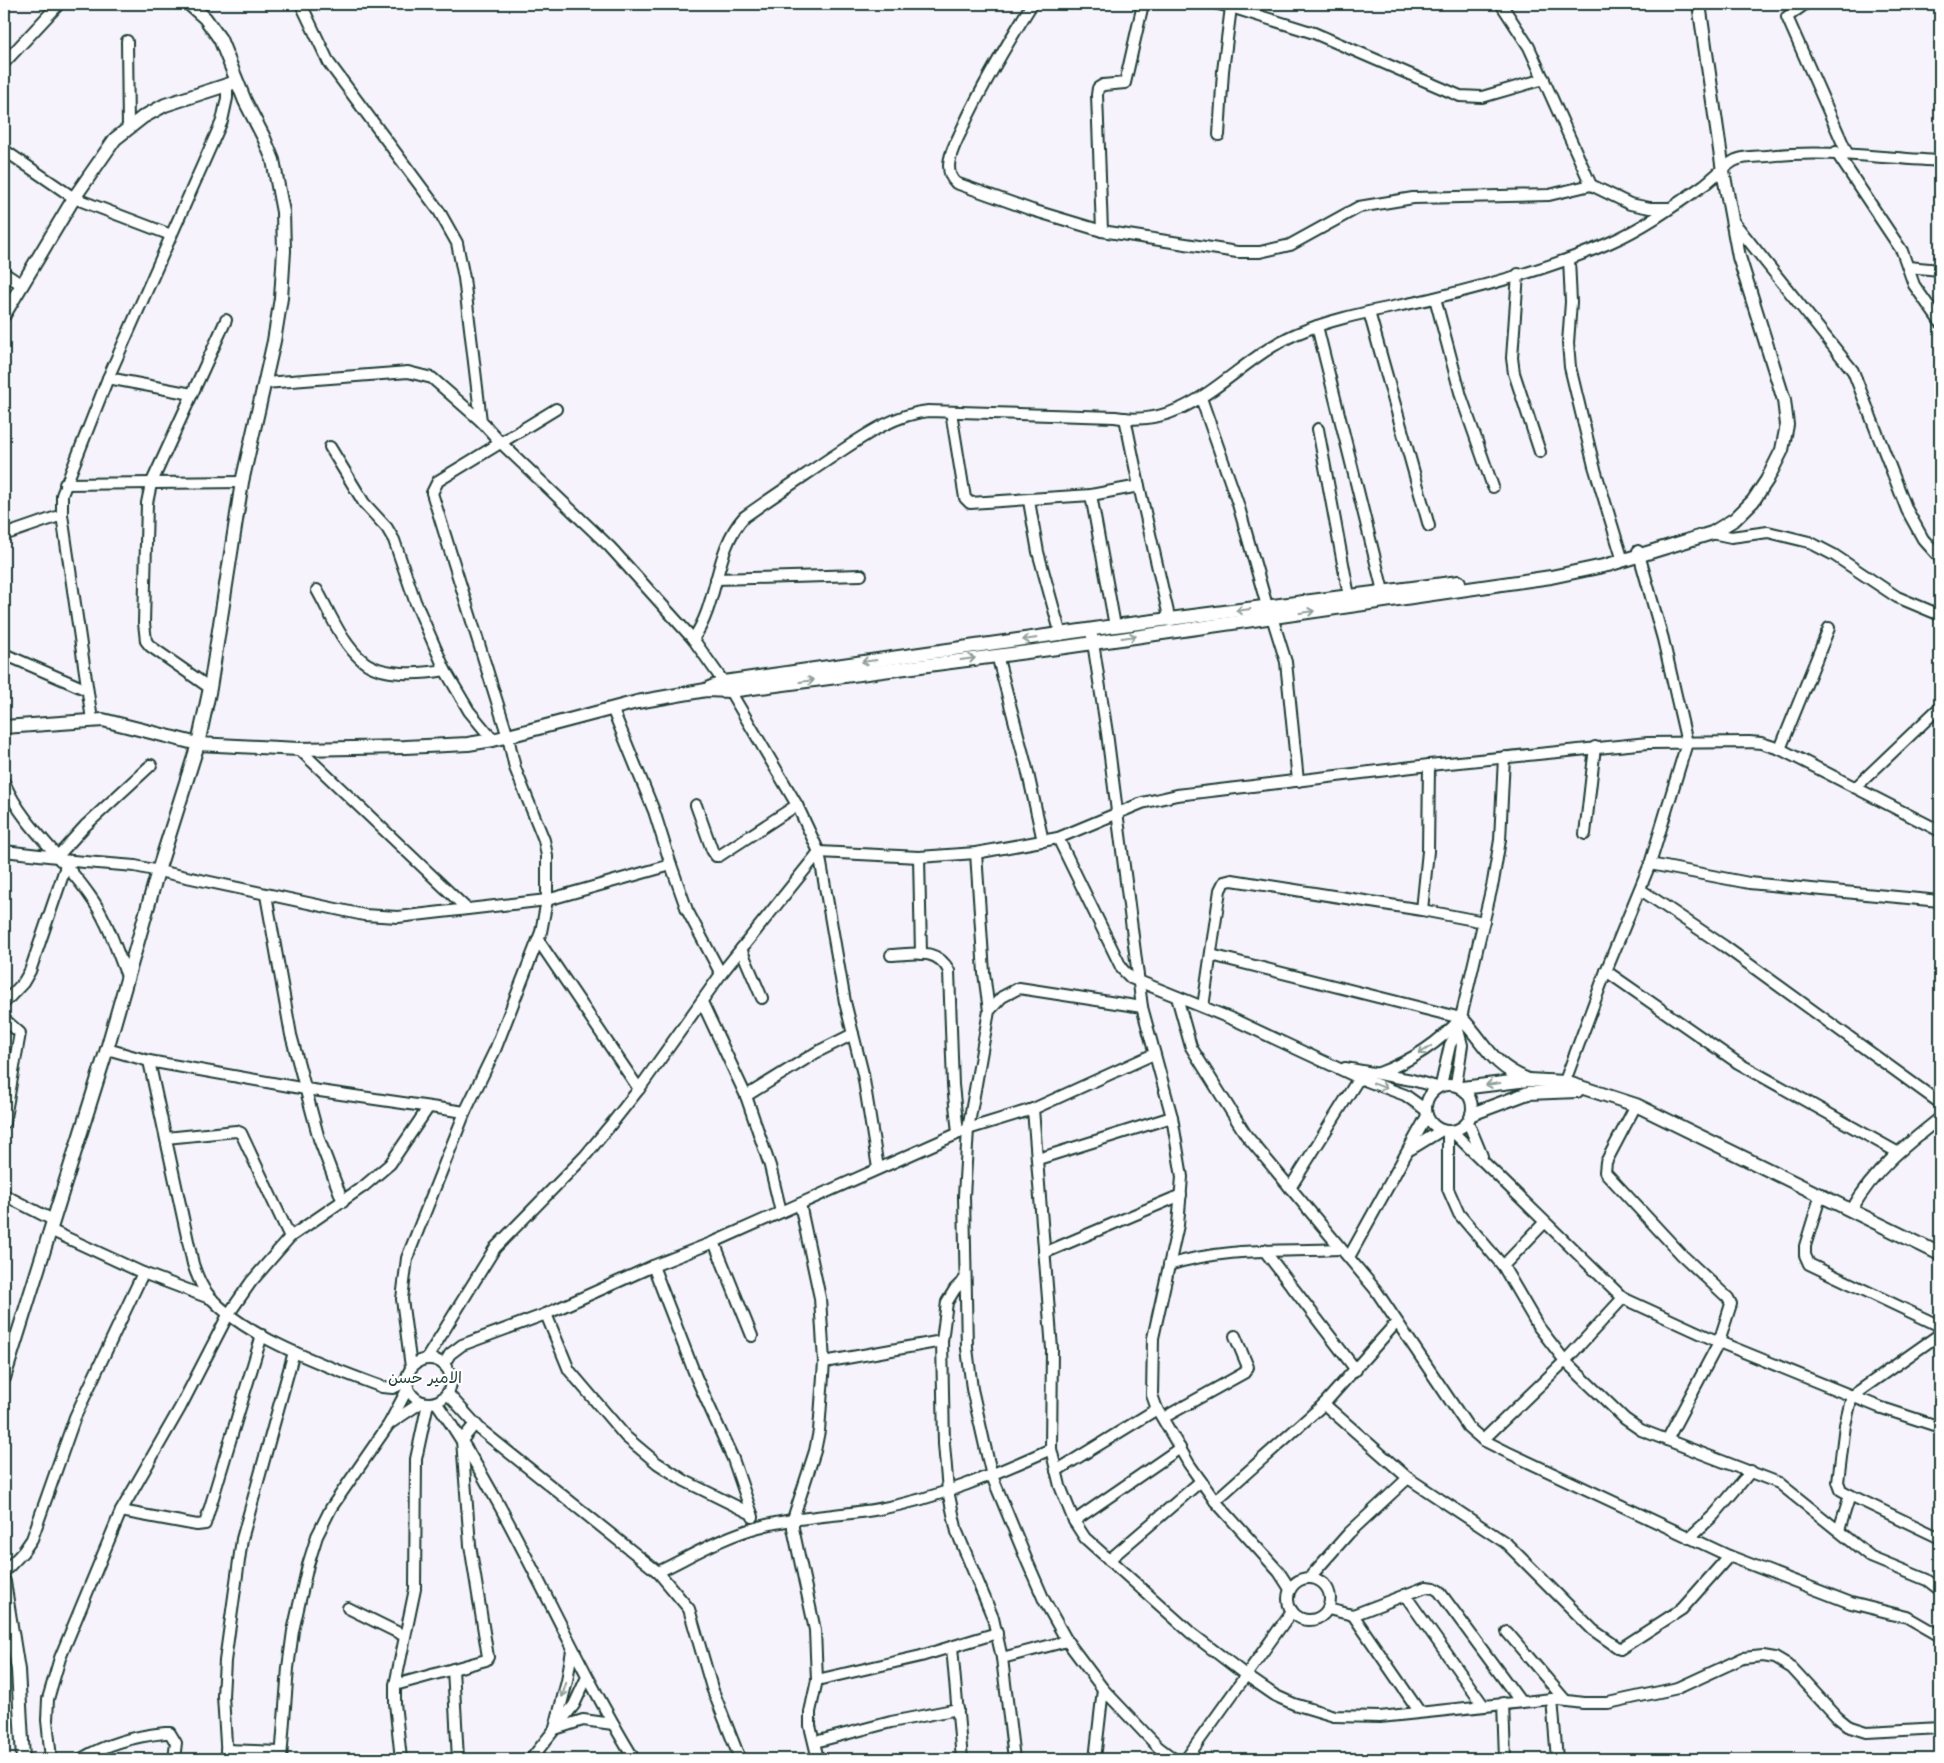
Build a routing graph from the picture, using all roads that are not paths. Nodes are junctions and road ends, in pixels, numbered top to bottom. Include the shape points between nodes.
1 (59, 4) edge
2 (189, 4) edge
3 (301, 4) edge
4 (1032, 4) edge
5 (1143, 4) edge
6 (1218, 4) edge
7 (1501, 4) edge
8 (1699, 4) edge
9 (1804, 4) edge
10 (1231, 7) junction
11 (126, 41) dead end
12 (4, 63) edge
13 (1544, 79) junction
14 (232, 83) junction
15 (128, 127) junction
16 (1219, 135) dead end
17 (4, 150) edge
18 (1841, 153) junction
19 (1940, 161) edge
20 (1723, 171) junction
21 (1591, 185) junction
22 (74, 198) junction
23 (1672, 208) junction
24 (1732, 220) junction
25 (1102, 231) junction
26 (171, 235) junction
27 (1569, 259) junction
28 (1908, 268) junction
29 (1940, 270) edge
30 (4, 273) edge
31 (1518, 274) junction
32 (22, 285) junction
33 (1435, 298) junction
34 (1369, 312) junction
35 (4, 315) edge
36 (226, 320) dead end
37 (1940, 322) edge
38 (1317, 326) junction
39 (108, 378) junction
40 (265, 383) junction
41 (192, 394) junction
42 (1201, 398) junction
43 (556, 409) dead end
44 (951, 412) junction
45 (1125, 418) junction
46 (482, 420) junction
47 (1318, 429) dead end
48 (500, 442) junction
49 (330, 447) dead end
50 (1540, 452) dead end
51 (242, 482) junction
52 (65, 484) junction
53 (151, 484) junction
54 (1139, 486) junction
55 (1493, 488) dead end
56 (1091, 494) junction
57 (1029, 500) junction
58 (62, 516) junction
59 (1429, 526) dead end
60 (1712, 533) junction
61 (4, 534) edge
62 (1642, 552) junction
63 (1622, 558) junction
64 (1940, 558) edge
65 (861, 575) dead end
66 (716, 579) junction
67 (317, 590) dead end
68 (1349, 596) junction
69 (1384, 596) junction
70 (1270, 612) junction
71 (1940, 615) edge
72 (1170, 621) junction
73 (1115, 626) junction
74 (1829, 628) dead end
75 (1061, 635) junction
76 (1092, 636) junction
77 (693, 639) junction
78 (4, 654) edge
79 (996, 655) junction
80 (445, 670) junction
81 (727, 686) junction
82 (210, 688) junction
83 (87, 690) junction
84 (612, 708) junction
85 (1940, 708) edge
86 (92, 720) junction
87 (4, 727) edge
88 (508, 738) junction
89 (493, 740) junction
90 (1686, 743) junction
91 (198, 744) junction
92 (1595, 747) junction
93 (299, 749) junction
94 (1780, 749) junction
95 (1504, 757) junction
96 (151, 764) dead end
97 (1429, 765) junction
98 (1298, 781) junction
99 (4, 782) edge
100 (1856, 787) junction
101 (797, 805) junction
102 (696, 806) dead end
103 (1118, 812) junction
104 (1940, 831) edge
105 (1585, 834) dead end
106 (1058, 838) junction
107 (1043, 841) junction
108 (4, 851) edge
109 (819, 852) junction
110 (976, 853) junction
111 (919, 857) junction
112 (61, 861) junction
113 (1650, 864) junction
114 (671, 865) junction
115 (158, 871) junction
116 (1641, 890) junction
117 (266, 895) junction
118 (547, 900) junction
119 (1940, 901) edge
120 (467, 909) junction
121 (1422, 910) junction
122 (1484, 922) junction
123 (538, 940) junction
124 (741, 949) junction
125 (922, 954) junction
126 (891, 955) dead end
127 (1210, 955) junction
128 (1606, 971) junction
129 (721, 974) junction
130 (127, 976) junction
131 (1140, 983) junction
132 (1177, 997) junction
133 (762, 998) dead end
134 (4, 1002) edge
135 (702, 1002) junction
136 (1142, 1007) junction
137 (1203, 1007) junction
138 (989, 1011) junction
139 (4, 1019) edge
140 (1460, 1024) junction
141 (853, 1034) junction
142 (107, 1049) junction
143 (1154, 1054) junction
144 (149, 1061) junction
145 (1335, 1068) junction
146 (1378, 1073) junction
147 (1359, 1078) junction
148 (1528, 1080) junction
149 (1439, 1086) junction
150 (1459, 1086) junction
151 (1564, 1086) junction
152 (306, 1089) junction
153 (639, 1089) junction
154 (746, 1096) junction
155 (1940, 1103) edge
156 (1636, 1106) junction
157 (428, 1108) junction
158 (1033, 1109) junction
159 (466, 1112) junction
160 (1426, 1113) junction
161 (1172, 1117) junction
162 (1470, 1118) junction
163 (1940, 1118) edge
164 (4, 1123) edge
165 (963, 1131) junction
166 (1447, 1131) junction
167 (166, 1138) junction
168 (1410, 1150) junction
169 (1897, 1152) junction
170 (1038, 1159) junction
171 (1483, 1159) junction
172 (878, 1168) junction
173 (1290, 1188) junction
174 (1181, 1194) junction
175 (1821, 1194) junction
176 (4, 1195) edge
177 (343, 1202) junction
178 (800, 1204) junction
179 (1852, 1209) junction
180 (782, 1212) junction
181 (1544, 1223) junction
182 (52, 1225) junction
183 (290, 1237) junction
184 (714, 1242) junction
185 (1340, 1248) junction
186 (1264, 1250) junction
187 (1044, 1253) junction
188 (1940, 1254) edge
189 (1349, 1257) junction
190 (1169, 1265) junction
191 (653, 1266) junction
192 (1503, 1266) junction
193 (143, 1273) junction
194 (964, 1280) junction
195 (1623, 1298) junction
196 (213, 1299) junction
197 (546, 1314) junction
198 (228, 1315) junction
199 (1396, 1323) junction
200 (1940, 1326) edge
201 (1940, 1334) edge
202 (262, 1335) junction
203 (752, 1336) dead end
204 (1235, 1336) dead end
205 (942, 1341) junction
206 (1719, 1342) junction
207 (294, 1352) junction
208 (427, 1358) junction
209 (1565, 1361) junction
210 (824, 1362) junction
211 (444, 1364) junction
212 (412, 1367) junction
213 (1356, 1370) junction
214 (4, 1378) edge
215 (407, 1384) junction
216 (448, 1394) junction
217 (1852, 1396) junction
218 (429, 1403) junction
219 (1324, 1404) junction
220 (1160, 1413) junction
221 (389, 1424) junction
222 (475, 1424) junction
223 (1940, 1427) edge
224 (462, 1440) junction
225 (1483, 1440) junction
226 (1667, 1440) junction
227 (1051, 1448) junction
228 (1180, 1448) junction
229 (1056, 1471) junction
230 (1751, 1471) junction
231 (992, 1476) junction
232 (1408, 1478) junction
233 (1201, 1481) junction
234 (948, 1491) junction
235 (1850, 1495) junction
236 (1216, 1501) junction
237 (121, 1511) junction
238 (752, 1514) junction
239 (793, 1520) junction
240 (1074, 1521) junction
241 (758, 1527) junction
242 (1839, 1530) junction
243 (1689, 1538) junction
244 (1940, 1538) edge
245 (1728, 1556) junction
246 (1109, 1560) junction
247 (4, 1572) edge
248 (658, 1572) junction
249 (1310, 1577) junction
250 (4, 1582) edge
251 (1290, 1589) junction
252 (1940, 1590) edge
253 (1405, 1595) junction
254 (348, 1608) dead end
255 (1328, 1609) junction
256 (1292, 1611) junction
257 (1353, 1615) junction
258 (1507, 1632) dead end
259 (997, 1634) junction
260 (405, 1636) junction
261 (1940, 1636) edge
262 (1067, 1641) junction
263 (952, 1647) junction
264 (572, 1650) junction
265 (1002, 1658) junction
266 (453, 1669) junction
267 (1247, 1676) junction
268 (587, 1677) junction
269 (817, 1680) junction
270 (395, 1685) junction
271 (1103, 1689) junction
272 (1552, 1699) junction
273 (1564, 1700) junction
274 (1520, 1701) junction
275 (1503, 1703) junction
276 (1483, 1705) junction
277 (958, 1709) junction
278 (1419, 1712) junction
279 (612, 1724) junction
280 (1940, 1728) edge
281 (554, 1729) junction
282 (814, 1742) junction
283 (227, 1755) edge
284 (280, 1755) edge
285 (23, 1759) edge
286 (51, 1759) edge
287 (81, 1759) edge
288 (174, 1759) edge
289 (401, 1759) edge
290 (458, 1759) edge
291 (531, 1759) edge
292 (634, 1759) edge
293 (740, 1759) edge
294 (818, 1759) edge
295 (962, 1759) edge
296 (1014, 1759) edge
297 (1094, 1759) edge
298 (1174, 1759) edge
299 (1186, 1759) edge
300 (1505, 1759) edge
301 (1557, 1759) edge

1 - 12 street
2 - 14 street via 220,38
3 - 46 street via 329,63 439,211 457,242
4 - 25 street via 970,113 951,153 949,174 961,185
5 - 25 street via 1125,83 1098,88
6 - 10 street
7 - 13 street via 1529,47
8 - 20 street
9 - 18 street via 1787,17
10 - 13 street via 1314,33 1460,96 1482,97
10 - 16 street
11 - 15 street
13 - 21 street
14 - 15 street via 165,105
14 - 26 street via 222,121
14 - 40 street via 264,138 283,212 281,298
15 - 22 street via 101,156
17 - 22 street
18 - 19 street
18 - 20 street via 1795,152 1746,158 1736,160
18 - 28 street via 1902,251
20 - 23 street
20 - 24 street
21 - 23 street via 1630,204
21 - 25 street via 1549,195 1413,198 1375,203 1359,207 1290,245 1260,252 1236,252
22 - 26 street
22 - 32 street
23 - 27 street via 1618,238
24 - 60 street via 1743,273 1784,400 1787,425 1782,450 1758,495 1735,519
24 - 64 street via 1853,371 1907,510 1923,538
26 - 39 street
27 - 31 street
27 - 63 street via 1570,367 1594,466
28 - 29 street
28 - 37 street via 1914,285
30 - 32 street
31 - 33 street
31 - 50 street via 1512,358
32 - 35 street
33 - 34 street
33 - 55 street via 1461,396
34 - 38 street
34 - 59 street
36 - 41 street
38 - 42 street via 1280,342
38 - 69 street
39 - 41 street
39 - 52 street
40 - 46 street via 408,372 420,374 441,384
40 - 51 street
41 - 53 street
42 - 45 street via 1168,414 1149,419
42 - 70 street via 1238,504
43 - 48 street
44 - 45 street
44 - 57 street via 967,502
44 - 66 street via 912,414 882,426 753,511 735,528
45 - 54 street
46 - 48 street
47 - 68 street
48 - 77 street via 610,547
48 - 88 street via 438,481 432,493
49 - 80 street via 364,503 382,521 394,540 415,601
51 - 53 street
51 - 82 street
52 - 53 street
52 - 58 street
53 - 82 street via 146,534 146,641
54 - 56 street
54 - 72 street
56 - 57 street
56 - 73 street
57 - 75 street via 1038,552
58 - 61 street
58 - 83 street
60 - 62 street
60 - 71 street via 1731,537 1768,532 1809,542 1897,597
62 - 63 street
62 - 90 street
63 - 69 street via 1550,577
65 - 66 street
66 - 77 street via 704,623
67 - 80 street via 345,640 366,664 423,674
68 - 69 street
68 - 70 street
70 -> 69 street
70 -> 72 street
76 -> 70 street
70 - 98 street via 1286,662
72 - 73 street
73 - 76 street
74 - 94 street
75 - 76 street
75 -> 81 street
76 - 79 street
76 - 103 street
77 - 81 street
78 - 83 street
81 -> 79 street
79 - 107 street via 1023,751
80 - 89 street via 469,710
81 - 84 street
81 - 101 street
82 - 91 street
83 - 86 street
84 - 88 street
84 - 114 street via 654,811
85 - 100 street
86 - 87 street
86 - 91 street via 112,721
88 - 89 street
88 - 118 street via 515,768 544,840
89 - 93 street via 405,748
90 - 92 street
90 - 94 street via 1761,743
90 - 113 street
91 - 93 street
91 - 115 street
92 - 95 street
92 - 105 street
93 - 120 street
94 - 100 street
95 - 97 street
95 - 122 street via 1500,840
96 - 112 street via 85,826
97 - 98 street
97 - 121 street via 1428,851
98 - 103 street via 1177,795
99 - 112 street via 26,821
100 - 104 street
101 - 102 street via 719,856 712,850
101 - 109 street
103 - 106 street
103 - 131 street
106 - 107 street
106 - 131 street via 1122,969
107 - 110 street
108 - 112 street
109 - 111 street
109 - 124 street
109 - 141 street
110 - 111 street
110 - 138 street
111 - 125 street
112 - 115 street via 135,866
112 - 130 street via 96,905
112 - 134 street via 30,971 23,984
113 - 116 street
113 - 119 street via 1749,882
114 - 118 street
114 - 129 street via 685,905
115 - 117 street
115 - 130 street
116 - 128 street
116 - 155 street via 1724,946
117 - 120 street via 383,917
117 - 152 street via 281,986
118 - 120 street
118 - 123 street
121 - 122 street
121 - 127 street via 1232,880 1224,882 1220,890
122 - 140 street
123 - 153 street
123 - 159 street via 495,1050
124 - 129 street
124 - 133 street
125 - 126 street
125 - 165 street via 944,960 949,971 953,1085
127 - 137 street
127 - 140 street
128 - 151 street
128 - 169 street via 1738,1062
129 - 135 street
130 - 142 street
131 - 132 street
131 - 136 street
132 - 137 street
132 - 173 street via 1188,1040 1196,1056 1246,1135
135 - 153 street
135 - 154 street
136 - 138 street via 1019,988 1002,997
136 - 143 street
137 - 145 street
138 - 165 street
139 - 164 street via 20,1033
140 -> 146 street via 1424,1051
140 - 148 street via 1503,1067
140 - 149 street via 1452,1039
140 - 150 street
141 - 154 street
141 - 172 street
142 - 144 street
142 - 182 street
143 - 158 street
143 - 161 street
144 - 152 street
144 - 167 street
145 - 146 street
145 - 147 street
146 - 149 street
147 -> 160 street via 1405,1095
147 - 173 street
148 -> 150 street
148 - 151 street
149 - 150 street
149 - 160 street via 1428,1097
150 - 162 street via 1471,1099
151 - 156 street
151 - 162 street via 1528,1093
152 - 157 street
152 - 177 street via 319,1139
153 - 208 street via 584,1156 495,1248
154 - 180 street
156 - 175 street
156 - 206 street via 1604,1169 1682,1255 1730,1301
157 - 159 street
157 - 177 street via 390,1164
158 - 165 street
158 - 170 street
159 - 212 street via 407,1258 403,1277 403,1321
160 - 166 street via 1430,1122
160 - 168 street
161 - 170 street
161 - 174 street via 1182,1176
162 - 166 street
162 - 171 street
163 - 169 street
165 - 172 street
165 - 194 street
166 - 168 street
166 - 171 street
166 - 192 street via 1450,1196 1469,1227
167 - 183 street via 241,1133
167 - 196 street via 193,1264 204,1290
168 - 189 street
169 - 179 street via 1867,1185
170 - 187 street
171 - 181 street
172 - 178 street
173 - 185 street
174 - 187 street
174 - 190 street
175 - 179 street
175 - 200 street via 1805,1246 1810,1264
176 - 182 street
177 - 183 street
178 - 180 street
178 - 210 street via 820,1298
179 - 188 street
180 - 184 street
181 - 192 street
181 - 195 street
182 - 193 street
182 - 214 street
183 - 198 street via 251,1282
184 - 191 street
184 - 203 street
185 - 186 street
185 - 189 street
186 - 190 street via 1209,1255
186 - 213 street
187 - 227 street via 1052,1349
189 - 199 street via 1375,1289
190 - 220 street via 1153,1338 1151,1382
191 - 197 street
191 - 238 street via 696,1377 733,1459
192 - 209 street via 1538,1326
193 - 196 street
193 - 247 street via 75,1417 32,1539
194 - 205 street via 947,1302
194 - 231 street via 972,1389
195 - 206 street
195 - 209 street
196 - 198 street
197 - 211 street via 462,1346 450,1354
197 - 238 street via 569,1370 626,1437 685,1481
198 - 202 street
198 - 237 street
199 - 213 street
199 - 225 street via 1455,1412
201 - 217 street
202 - 207 street
202 - 237 street via 205,1524
204 - 220 street via 1248,1367 1244,1373
205 - 210 street
205 - 234 street
206 - 217 street
206 - 226 street
207 - 215 street via 382,1387
207 - 283 street via 242,1539 225,1661 223,1696
208 - 211 street
208 - 212 street
209 - 225 street
209 - 226 street via 1625,1419 1641,1430
210 - 239 street via 820,1431
211 - 216 street via 452,1381
212 - 215 street
213 - 219 street
215 - 218 street via 411,1394
215 - 221 street
216 - 218 street
216 - 222 street
217 - 223 street
217 - 235 street via 1838,1482 1841,1490
218 - 221 street
218 - 224 street
218 - 260 street via 416,1459 415,1589
219 - 232 street
219 - 236 street
220 - 228 street
220 - 229 street
221 - 284 street via 344,1486 317,1536 293,1631
222 - 224 street
222 - 248 street
224 - 264 street via 521,1547
224 - 266 street via 470,1545 488,1655 486,1660
225 - 243 street
226 - 230 street
227 - 229 street
227 - 231 street
228 - 233 street
228 - 240 street
229 - 240 street
230 - 242 street via 1790,1490
230 - 243 street
231 - 234 street
231 - 262 street via 1044,1600
232 - 245 street via 1506,1543 1586,1623 1620,1649 1682,1608
232 - 249 street via 1349,1533
233 - 236 street
233 - 246 street
234 - 239 street via 880,1509
234 - 259 street via 957,1532
235 - 242 street
235 - 244 street
236 - 251 street via 1279,1572
237 - 286 street via 52,1681 47,1720
238 - 241 street
239 - 241 street
239 - 269 street via 794,1538 816,1630
240 - 246 street via 1085,1538
241 - 248 street
242 - 252 street via 1871,1557 1927,1580
243 - 245 street
245 - 261 street via 1851,1603 1907,1617
246 - 267 street via 1191,1633
248 - 293 street via 689,1609 712,1688
249 - 251 street via 1298,1580
249 - 255 street via 1320,1580 1328,1588
250 - 285 street via 18,1670
251 - 256 street via 1288,1600
253 - 257 street
253 - 274 street via 1431,1587 1440,1591
253 - 276 street
254 - 260 street
255 - 256 street via 1320,1617 1310,1620 1300,1618
255 - 257 street
256 - 267 street
257 - 278 street
258 - 273 street
259 - 263 street
259 - 265 street
260 - 270 street
262 - 265 street
262 - 271 street
263 - 269 street
263 - 277 street
264 - 268 street
264 -> 281 street
265 - 296 street
266 - 270 street
266 - 290 street
267 - 278 street via 1276,1696 1334,1716 1380,1717
267 - 299 street
268 - 279 street
268 - 281 street via 574,1705
269 - 282 street via 810,1712
270 - 289 street
271 - 297 street
271 - 298 street via 1158,1747
272 - 273 street
272 - 274 street
272 - 301 street
273 - 280 street via 1598,1704 1678,1688 1742,1658 1764,1656 1792,1668 1848,1726 1867,1732
274 - 275 street
275 - 276 street
275 - 300 street
276 - 278 street
277 - 282 street
277 - 295 street
279 - 281 street via 583,1720
279 - 292 street
281 - 291 street
282 - 294 street
283 - 284 street
287 - 288 street via 122,1740 165,1733 170,1733 176,1743

